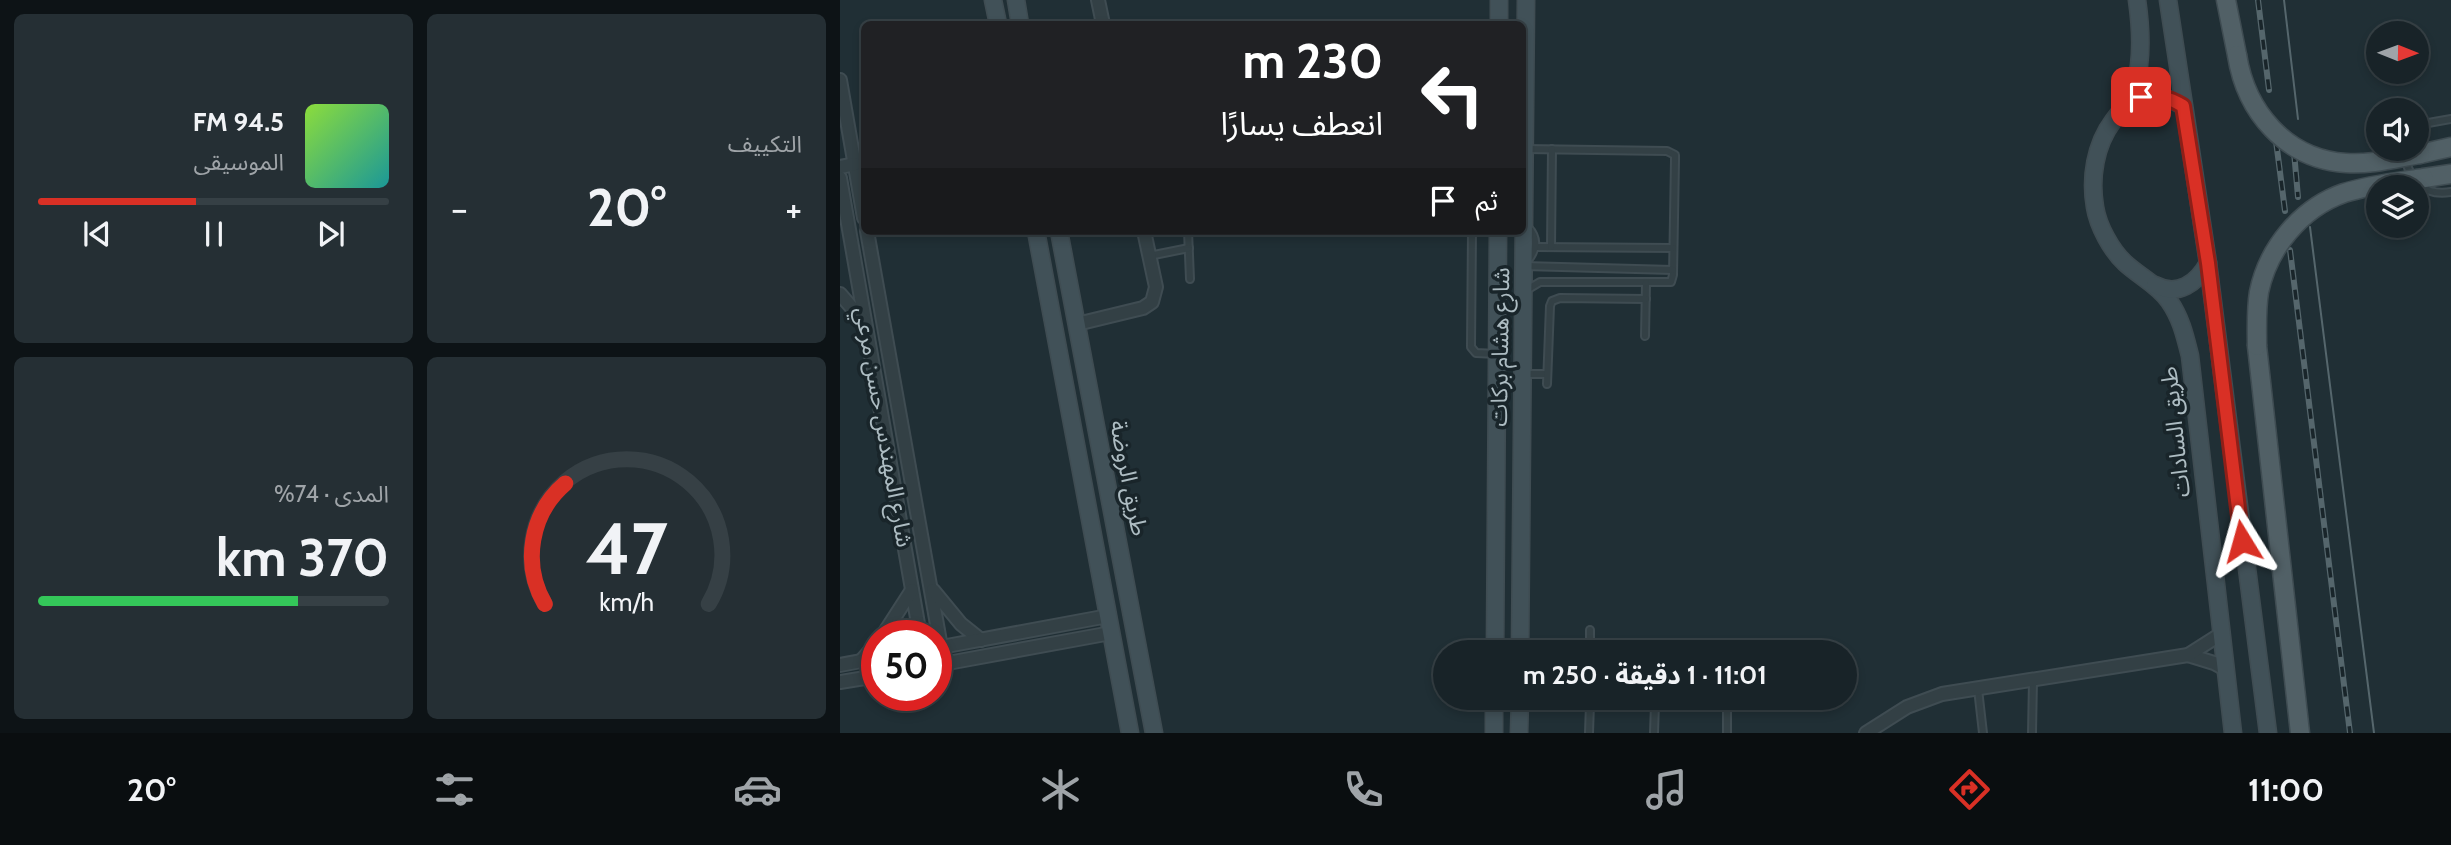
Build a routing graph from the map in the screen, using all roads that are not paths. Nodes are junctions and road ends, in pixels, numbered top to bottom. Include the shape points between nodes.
1 (993, 0) edge
2 (1016, 0) edge
3 (1098, 0) edge
4 (1499, 0) edge
5 (1526, 0) edge
6 (2137, 0) edge
7 (2168, 0) edge
8 (2226, 0) edge
9 (997, 21) edge
10 (1020, 21) edge
11 (1102, 21) edge
12 (1499, 21) edge
13 (1526, 21) edge
14 (840, 80) edge
15 (2127, 104) junction
16 (2183, 106) junction
17 (2451, 119) edge
18 (2429, 123) edge
19 (2451, 148) edge
20 (1526, 149) edge
21 (1552, 149) junction
22 (2429, 150) edge
23 (2369, 161) edge
24 (2411, 161) edge
25 (855, 164) junction
26 (840, 167) edge
27 (2451, 174) edge
28 (840, 178) edge
29 (2451, 192) edge
30 (861, 200) edge
31 (844, 217) edge
32 (1526, 226) edge
33 (868, 235) edge
34 (1037, 235) edge
35 (1060, 235) edge
36 (1145, 235) edge
37 (1188, 235) edge
38 (1472, 235) edge
39 (1498, 235) edge
40 (1524, 235) edge
41 (1535, 247) junction
42 (1551, 247) junction
43 (1189, 248) junction
44 (1673, 248) junction
45 (1149, 256) junction
46 (2208, 263) junction
47 (1524, 265) junction
48 (1673, 270) junction
49 (1191, 279) dead end
50 (2147, 280) junction
51 (1646, 283) junction
52 (1523, 292) junction
53 (840, 295) edge
54 (1646, 299) junction
55 (865, 323) junction
56 (1077, 324) junction
57 (1645, 336) dead end
58 (2217, 349) junction
59 (1497, 354) junction
60 (2190, 356) junction
61 (1085, 368) junction
62 (1063, 373) junction
63 (1522, 373) junction
64 (1548, 374) junction
65 (1547, 384) dead end
66 (1096, 424) junction
67 (1074, 431) junction
68 (1521, 558) junction
69 (1495, 559) junction
70 (930, 586) junction
71 (912, 590) junction
72 (1108, 616) junction
73 (893, 620) edge
74 (917, 620) edge
75 (934, 620) edge
76 (1590, 630) dead end
77 (1111, 633) junction
78 (2221, 634) junction
79 (981, 640) junction
80 (1494, 640) edge
81 (1520, 640) edge
82 (1590, 640) edge
83 (952, 645) edge
84 (2188, 655) junction
85 (861, 661) edge
86 (952, 662) edge
87 (840, 665) edge
88 (2225, 669) junction
89 (2033, 678) junction
90 (861, 679) edge
91 (840, 682) edge
92 (1978, 687) junction
93 (1494, 710) edge
94 (1520, 710) edge
95 (1590, 710) edge
96 (1655, 710) edge
97 (1731, 710) edge
98 (1129, 733) edge
99 (1154, 733) edge
100 (1494, 733) edge
101 (1519, 733) edge
102 (1590, 733) edge
103 (1654, 733) edge
104 (1727, 733) edge
105 (1866, 733) edge
106 (1983, 733) edge
107 (2032, 733) edge
108 (2233, 733) edge
109 (2267, 733) edge
110 (2300, 733) edge

1 - 9 street
2 - 10 street
3 - 11 street
4 - 12 street
5 - 13 street, شارع هشام بركات
6 - 15 street, طريق السادات via 2140,55
7 - 16 street
8 - 23 main road, bridge via 2243,85 2277,134 2302,151 2330,161
14 - 25 street
15 - 16 street via 2156,96
15 - 50 street, طريق السادات via 2098,150 2095,210 2123,262
16 - 46 street
17 - 18 lane
19 - 22 main road
20 - 21 lane
21 - 42 lane
21 - 44 lane via 1672,152
24 - 29 lane via 2410,173 2421,186 2435,194
25 - 26 street
25 - 30 street
27 - 110 main road, bridge via 2360,189 2325,202 2295,225 2265,272 2257,309 2257,346
28 - 31 street, شارع المهندس حسن مرعي
31 - 55 street, شارع المهندس حسن مرعي
32 - 41 lane via 1534,233
33 - 70 street, شارع المهندس حسن مرعي
34 - 62 street, طريق الروضة
35 - 56 street, طريق الروضة
36 - 45 street
37 - 43 lane
38 - 59 lane via 1471,347 1476,353
39 - 59 street, شارع هشام بركات
40 - 47 street, شارع هشام بركات
41 - 42 lane
41 - 47 lane
42 - 44 lane
43 - 45 lane
43 - 49 lane
44 - 48 lane
45 - 56 street via 1156,287 1148,306
46 - 50 street via 2201,276 2175,289
46 - 58 street
47 - 48 lane
47 - 52 street, شارع هشام بركات
48 - 51 lane via 1671,282
50 - 60 street, طريق السادات via 2168,299 2182,325
51 - 52 lane via 1540,282
51 - 54 lane
52 - 63 street, شارع هشام بركات
53 - 55 street
54 - 57 lane
54 - 64 lane via 1552,301
55 - 71 street, شارع المهندس حسن مرعي
56 - 61 street, طريق الروضة
58 - 60 street via 2205,342
58 - 109 street
59 - 69 street, شارع هشام بركات
60 - 78 street, طريق السادات
61 - 62 street via 1075,376
61 - 66 street, طريق الروضة
62 - 67 street, طريق الروضة
63 - 64 lane
63 - 68 street, شارع هشام بركات
64 - 65 lane
66 - 67 street via 1084,421
66 - 99 street, طريق الروضة
67 - 72 street, طريق الروضة
68 - 69 street
68 - 81 street, شارع هشام بركات
69 - 80 street, شارع هشام بركات
70 - 75 street, شارع المهندس حسن مرعي
70 - 79 street via 944,606
71 - 73 street
71 - 74 street, شارع المهندس حسن مرعي
72 - 77 street, طريق الروضة
72 - 79 street
76 - 82 lane
77 - 86 street
77 - 98 street, طريق الروضة
78 - 84 street
78 - 88 street, طريق السادات
79 - 83 street
84 - 88 street
84 - 89 street
85 - 87 street
88 - 108 street, طريق السادات
89 - 92 street
89 - 107 lane
90 - 91 street
92 - 105 street via 1908,707
92 - 106 lane
93 - 100 street
94 - 101 street
95 - 102 lane
96 - 103 lane
97 - 104 lane

